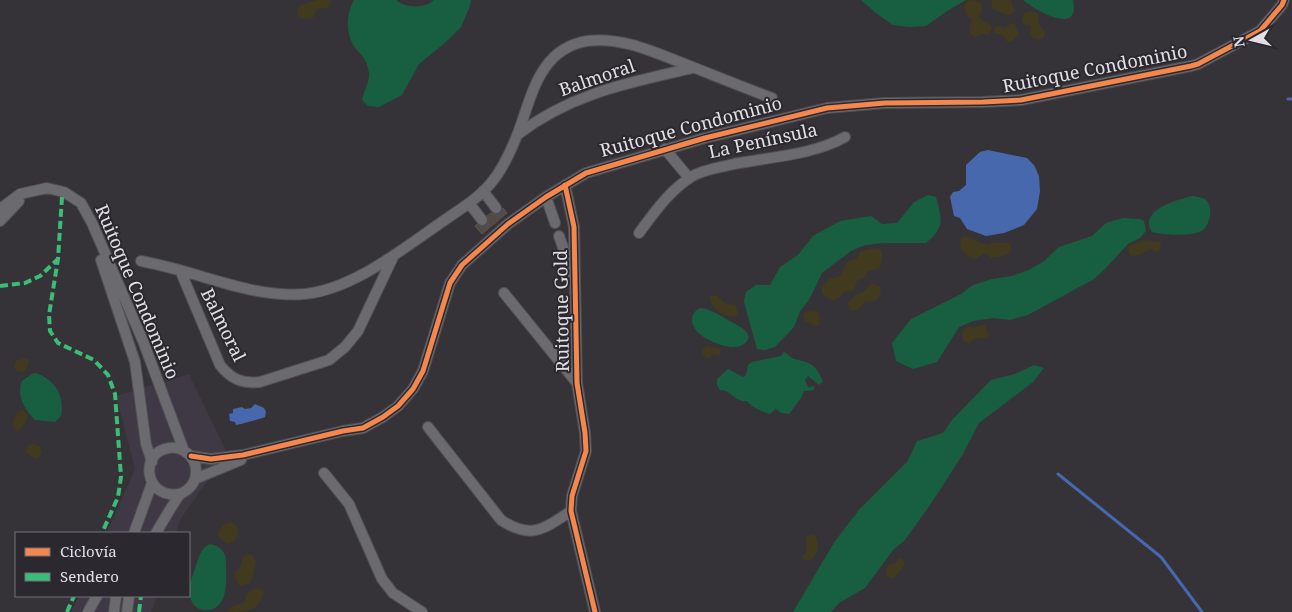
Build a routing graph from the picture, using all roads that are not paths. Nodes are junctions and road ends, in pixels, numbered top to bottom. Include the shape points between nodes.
1 (1284, 0) edge
2 (694, 68) junction
3 (772, 98) dead end
4 (518, 135) junction
5 (845, 137) dead end
6 (664, 149) junction
7 (689, 178) junction
8 (564, 185) junction
9 (483, 191) junction
10 (546, 197) junction
11 (469, 203) junction
12 (0, 209) edge
13 (502, 216) junction
14 (0, 220) edge
15 (555, 223) dead end
16 (488, 228) junction
17 (639, 234) dead end
18 (559, 236) dead end
19 (394, 255) junction
20 (141, 261) dead end
21 (180, 270) junction
22 (575, 281) junction
23 (504, 293) dead end
24 (577, 383) junction
25 (428, 427) dead end
26 (187, 453) junction
27 (243, 455) junction
28 (152, 462) junction
29 (324, 473) dead end
30 (195, 480) junction
31 (152, 483) junction
32 (179, 494) junction
33 (571, 511) junction
34 (134, 532) edge
35 (157, 532) edge
36 (96, 597) edge
37 (116, 597) edge
38 (129, 597) edge
39 (88, 612) edge
40 (114, 612) edge
41 (127, 612) edge
42 (422, 612) edge
43 (595, 612) edge

1 - 6 street, Ruitoque Condominio via 1260,31 1191,66 1021,100 885,103 827,108
2 - 3 street, Balmoral
2 - 4 street, Balmoral via 602,90 549,113
2 - 4 street, Balmoral via 647,50 608,41 586,42 551,59 541,72
4 - 9 street, Balmoral via 499,172
5 - 7 street, La Península via 802,151 703,170
6 - 7 street
6 - 8 street, Ruitoque Condominio via 586,173
7 - 17 street, La Península via 666,198
8 - 10 street, Ruitoque Condominio
8 - 22 street, Ruitoque Gold via 574,227
9 - 11 street, Balmoral
9 - 13 street
10 - 13 street, Ruitoque Condominio
10 - 15 street
11 - 16 street
11 - 19 street, Balmoral
12 - 26 street, Ruitoque Condominio via 20,194 48,188 64,192 82,203 143,341
13 - 16 street, Ruitoque Condominio
14 - 28 street, Ruitoque Condominio via 22,198 47,193 78,206 97,249 135,362 146,444
16 - 27 street, Ruitoque Condominio via 450,283 423,371 414,389 398,406 363,428
18 - 22 street, Ruitoque Gold
19 - 21 street, Balmoral via 336,286 306,294 274,294
19 - 21 street, Balmoral via 358,331 345,347 329,360 248,383 227,374 220,365
20 - 21 street, Balmoral
22 - 24 street, Ruitoque Gold
23 - 24 street, Ruitoque Gold
24 - 33 street, Ruitoque Gold via 586,451 572,496
25 - 33 street via 501,520 511,526 523,531 536,530
26 - 27 street, Ruitoque Condominio via 211,459
26 - 28 street, Ruitoque Condominio via 169,448 156,454
26 - 30 street, Ruitoque Condominio via 196,467
27 - 30 street, Ruitoque Condominio via 241,460
28 - 31 street, Ruitoque Condominio via 149,468
29 - 42 street via 349,504 382,579 393,593
30 - 32 street, Ruitoque Condominio
31 - 32 street via 164,494
31 - 34 street, Ruitoque Condominio
32 - 35 street, Ruitoque Condominio
33 - 43 street, Ruitoque Gold
36 - 39 street
37 - 40 street
38 - 41 street

